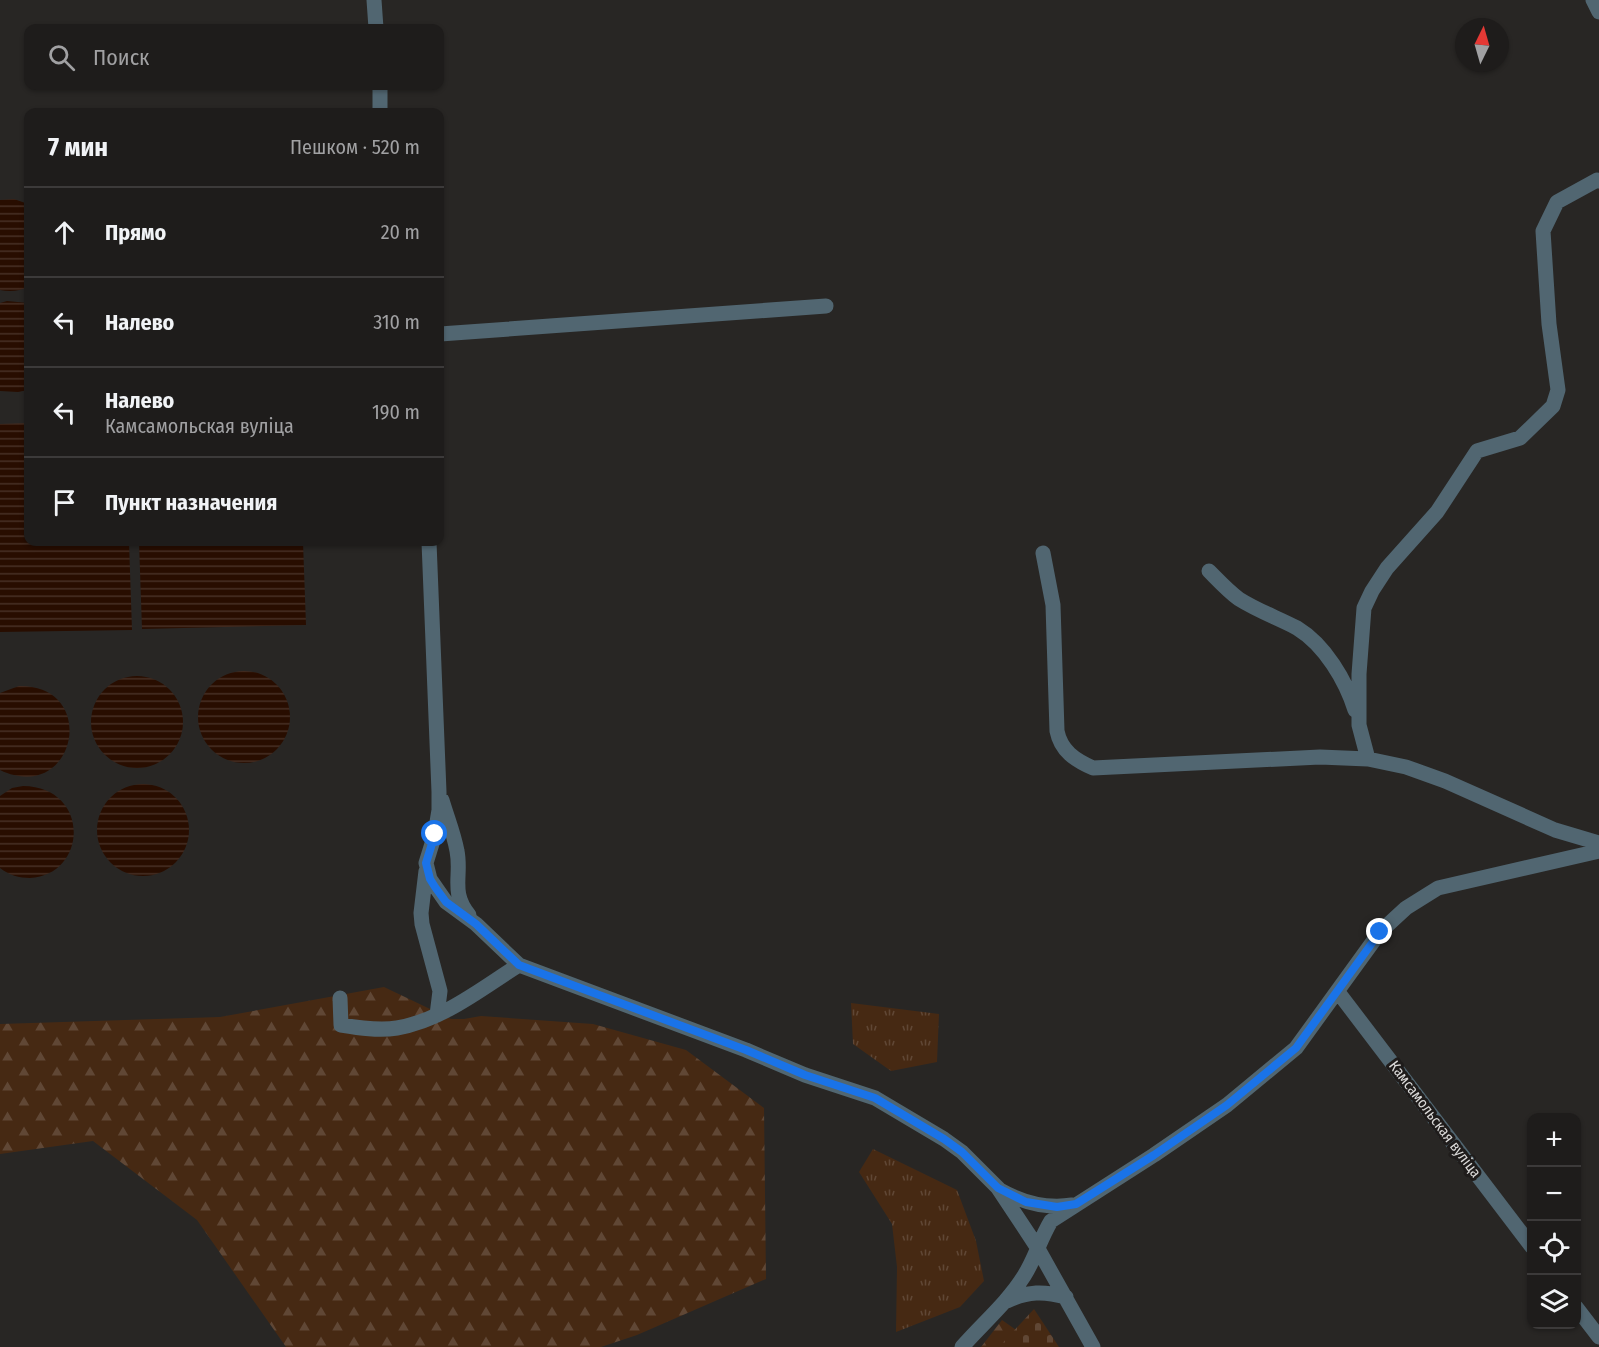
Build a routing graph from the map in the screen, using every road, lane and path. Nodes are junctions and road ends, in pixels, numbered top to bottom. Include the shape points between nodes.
1 (374, 0) edge
2 (1593, 0) edge
3 (1599, 12) edge
4 (376, 24) edge
5 (380, 90) edge
6 (380, 108) edge
7 (1599, 181) edge
8 (826, 306) dead end
9 (444, 334) edge
10 (429, 546) edge
11 (1043, 554) dead end
12 (1209, 571) dead end
13 (1359, 725) junction
14 (1368, 759) junction
15 (439, 792) junction
16 (1599, 843) edge
17 (1599, 851) edge
18 (426, 863) junction
19 (476, 924) junction
20 (519, 965) junction
21 (1338, 992) junction
22 (340, 998) dead end
23 (437, 1015) junction
24 (998, 1188) junction
25 (1076, 1204) junction
26 (1527, 1240) edge
27 (1037, 1247) junction
28 (1066, 1297) junction
29 (1007, 1301) junction
30 (1581, 1314) edge
31 (1599, 1337) edge
32 (962, 1347) edge
33 (1093, 1347) edge

1 - 4 street
2 - 3 street
5 - 6 street
7 - 13 street via 1557,202 1543,231 1558,390 1552,406 1520,438 1477,452 1437,512 1387,568 1372,591 1364,608 1362,627
8 - 9 street
10 - 15 street
11 - 14 street via 1053,605 1057,731 1062,746 1076,760 1093,768 1320,757
12 - 13 street via 1238,598 1298,629 1325,654 1352,700
13 - 14 street
14 - 16 street via 1445,781 1555,830
15 - 18 street via 435,834
15 - 19 street via 458,855 457,891 462,907
17 - 21 street via 1438,888 1406,908 1380,932
18 - 19 street via 430,879 446,902
18 - 23 street via 421,912 440,991
19 - 20 street
20 - 23 street
20 - 24 street via 875,1098 962,1152
21 - 25 street via 1296,1048 1227,1105
21 - 26 street, Камсамольская вуліца
22 - 23 street via 341,1025 396,1028
24 - 25 street via 1043,1206
24 - 27 street
25 - 27 street via 1051,1221
27 - 28 street
27 - 29 street via 1026,1274
28 - 29 street via 1033,1292
28 - 33 street
29 - 32 street
30 - 31 street

